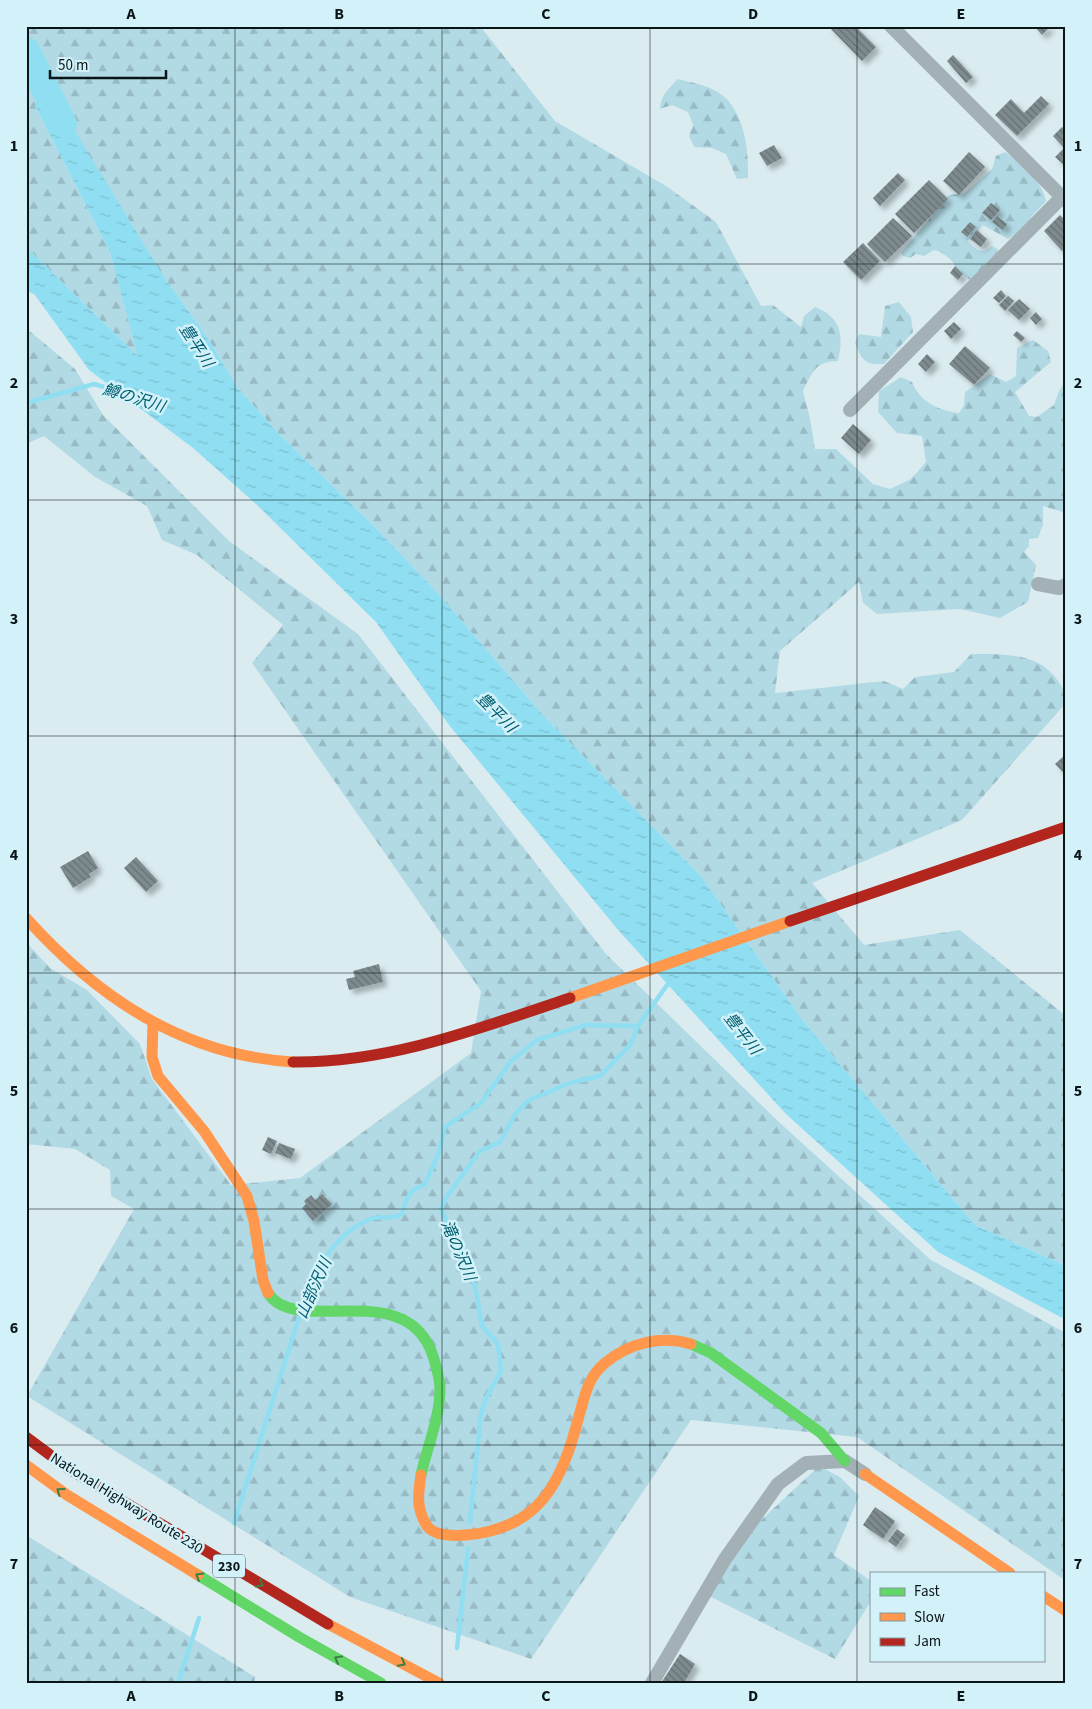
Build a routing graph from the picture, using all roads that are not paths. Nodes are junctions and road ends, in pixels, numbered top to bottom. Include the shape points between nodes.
1 (891, 26) edge
2 (1064, 199) edge
3 (850, 410) dead end
4 (1038, 584) dead end
5 (1066, 585) edge
6 (1066, 827) edge
7 (26, 918) edge
8 (152, 1023) junction
9 (26, 1437) edge
10 (845, 1462) junction
11 (26, 1465) edge
12 (865, 1474) joint
13 (1009, 1572) edge
14 (1044, 1597) edge
15 (1066, 1611) edge
16 (381, 1683) edge
17 (440, 1683) edge
18 (652, 1683) edge

1 - 2 street
2 - 3 street
4 - 5 street via 1059,588
6 - 8 main road via 593,991 405,1049 321,1062 263,1059 200,1044
7 - 8 main road via 99,989
8 - 10 main road via 150,1051 158,1076 248,1198 264,1283 272,1300 293,1309 386,1312 408,1321 425,1337 434,1360 440,1391 416,1498 424,1524 436,1533 456,1537 491,1533 517,1521 538,1506 562,1471 589,1381 623,1351 646,1342 674,1339 695,1344 711,1353 821,1433
9 -> 17 main road, National Highway Route 230 / 230 via 69,1468 307,1613
10 - 12 street
10 - 18 street via 806,1463 778,1484 725,1559
16 -> 11 main road, National Highway Route 230 / 230 via 300,1638 67,1495
12 - 13 main road
14 - 15 main road

